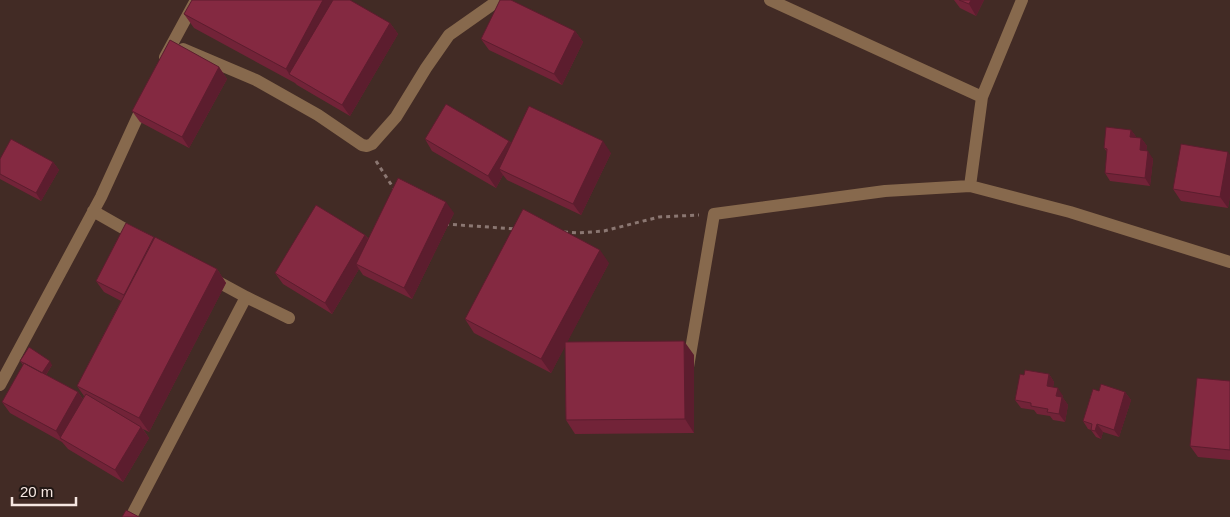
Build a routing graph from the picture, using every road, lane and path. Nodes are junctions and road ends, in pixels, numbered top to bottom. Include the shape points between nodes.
1 (196, 0) edge
2 (502, 0) edge
3 (770, 0) edge
4 (1022, 0) edge
5 (171, 45) junction
6 (158, 72) edge
7 (150, 90) edge
8 (982, 97) junction
9 (367, 146) junction
10 (970, 186) junction
11 (396, 192) edge
12 (93, 211) junction
13 (714, 214) junction
14 (442, 224) edge
15 (520, 229) edge
16 (559, 232) edge
17 (151, 244) edge
18 (1230, 262) edge
19 (203, 273) edge
20 (246, 297) junction
21 (289, 318) dead end
22 (686, 378) edge
23 (0, 385) edge
24 (131, 517) edge

1 - 5 street
2 - 9 street via 449,35 396,117
3 - 8 street
4 - 8 street
5 - 6 street
5 - 9 street via 256,80
7 - 12 street
8 - 10 street
9 - 11 path
10 - 13 street via 885,191
10 - 18 street via 1070,212
12 - 17 street
12 - 23 street
13 - 16 path via 660,217 604,231
13 - 22 street
14 - 15 path
19 - 20 street
20 - 21 street
20 - 24 street

